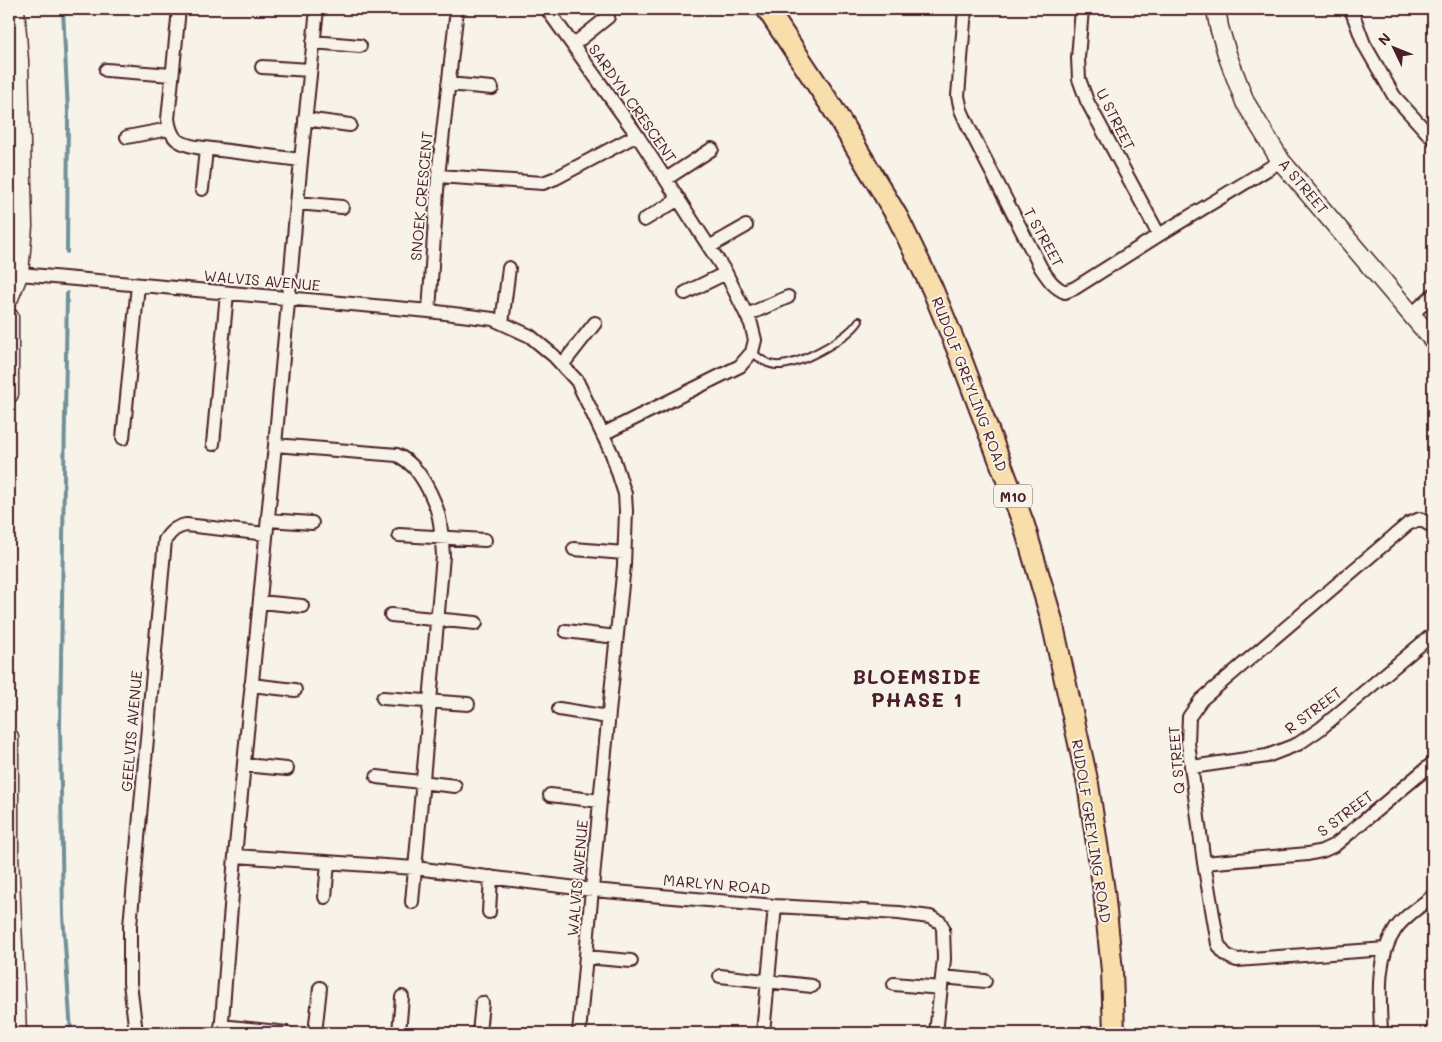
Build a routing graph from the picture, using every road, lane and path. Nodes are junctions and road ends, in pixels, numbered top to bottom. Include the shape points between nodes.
1 (16, 9) edge
2 (178, 9) edge
3 (317, 9) edge
4 (457, 9) edge
5 (547, 9) edge
6 (767, 9) edge
7 (965, 9) edge
8 (1082, 9) edge
9 (1216, 9) edge
10 (1352, 9) edge
11 (608, 17) dead end
12 (313, 42) junction
13 (573, 45) junction
14 (360, 46) dead end
15 (262, 67) dead end
16 (106, 70) dead end
17 (310, 70) junction
18 (172, 75) junction
19 (448, 84) junction
20 (492, 88) dead end
21 (305, 119) junction
22 (350, 125) dead end
23 (169, 129) junction
24 (637, 135) junction
25 (127, 137) dead end
26 (1433, 140) edge
27 (206, 149) junction
28 (712, 149) dead end
29 (301, 160) junction
30 (1281, 161) junction
31 (438, 176) junction
32 (666, 179) junction
33 (202, 189) dead end
34 (679, 199) junction
35 (296, 203) junction
36 (342, 207) dead end
37 (644, 220) dead end
38 (746, 226) dead end
39 (1158, 234) junction
40 (709, 247) junction
41 (510, 268) dead end
42 (14, 273) edge
43 (726, 273) junction
44 (138, 285) junction
45 (227, 293) junction
46 (685, 293) dead end
47 (1433, 295) edge
48 (788, 297) dead end
49 (9, 298) edge
50 (288, 299) junction
51 (429, 311) junction
52 (1411, 315) junction
53 (747, 316) junction
54 (9, 317) edge
55 (859, 321) dead end
56 (502, 323) junction
57 (595, 323) dead end
58 (1433, 340) edge
59 (752, 352) junction
60 (562, 365) junction
61 (9, 394) edge
62 (602, 434) junction
63 (123, 438) dead end
64 (213, 444) dead end
65 (275, 445) junction
66 (268, 520) junction
67 (312, 523) dead end
68 (1433, 527) edge
69 (266, 534) junction
70 (399, 535) dead end
71 (442, 536) junction
72 (485, 540) dead end
73 (574, 549) dead end
74 (624, 553) junction
75 (260, 602) junction
76 (302, 606) dead end
77 (390, 615) dead end
78 (438, 620) junction
79 (476, 623) dead end
80 (566, 631) dead end
81 (1433, 634) edge
82 (616, 637) junction
83 (252, 685) junction
84 (295, 690) dead end
85 (383, 698) dead end
86 (430, 701) junction
87 (468, 704) dead end
88 (559, 710) dead end
89 (608, 717) junction
90 (9, 737) edge
91 (1433, 763) edge
92 (244, 765) junction
93 (1192, 767) junction
94 (287, 769) dead end
95 (377, 777) dead end
96 (423, 782) junction
97 (455, 786) dead end
98 (550, 794) dead end
99 (600, 801) junction
100 (235, 856) junction
101 (328, 863) junction
102 (1204, 863) junction
103 (415, 868) junction
104 (491, 877) junction
105 (593, 890) junction
106 (1433, 896) edge
107 (325, 897) dead end
108 (412, 902) dead end
109 (775, 906) junction
110 (489, 912) dead end
111 (1386, 948) junction
112 (586, 957) junction
113 (631, 962) dead end
114 (720, 976) dead end
115 (768, 981) junction
116 (985, 981) dead end
117 (941, 982) junction
118 (894, 984) dead end
119 (812, 986) dead end
120 (320, 988) dead end
121 (402, 997) dead end
122 (482, 1003) dead end
123 (221, 1030) edge
124 (17, 1033) edge
125 (136, 1033) edge
126 (287, 1033) edge
127 (315, 1033) edge
128 (399, 1033) edge
129 (479, 1033) edge
130 (580, 1033) edge
131 (763, 1033) edge
132 (936, 1033) edge
133 (1114, 1033) edge
134 (1381, 1033) edge

1 - 42 street via 23,226
2 - 18 street
3 - 12 street
4 - 19 street, SNOEK CRESCENT
5 - 13 street, SARDYN CRESCENT
6 - 133 main road, RUDOLF GREYLING ROAD / M10 via 832,107 898,218 960,356 1024,525 1051,617 1088,784 1104,891
7 - 39 street, T STREET via 958,96 961,110 1052,285 1065,292 1075,288
8 - 39 street, U STREET via 1079,79 1087,101
9 - 30 street, A STREET via 1244,102
10 - 26 street via 1364,44 1394,96
11 - 13 street, SARDYN CRESCENT
12 - 14 street
12 - 17 street
13 - 24 street, SARDYN CRESCENT
15 - 17 street
16 - 18 street
17 - 21 street
18 - 23 street
19 - 20 street
19 - 31 street, SNOEK CRESCENT
21 - 22 street
21 - 29 street
23 - 25 street
23 - 27 street via 183,144
24 - 31 street via 543,183
24 - 32 street, SARDYN CRESCENT
27 - 29 street
27 - 33 street
28 - 32 street, SARDYN CRESCENT
29 - 35 street
30 - 39 street, T STREET
30 - 52 street, A STREET
31 - 51 street, SNOEK CRESCENT
32 - 34 street, SARDYN CRESCENT
34 - 37 street
34 - 40 street, SARDYN CRESCENT
35 - 36 street
35 - 50 street
38 - 40 street
40 - 43 street, SARDYN CRESCENT
41 - 56 street
42 - 44 street, WALVIS AVENUE
42 - 49 street
43 - 46 street
43 - 53 street, SARDYN CRESCENT
44 - 45 street, WALVIS AVENUE
44 - 63 street
45 - 50 street, WALVIS AVENUE
45 - 64 street
47 - 52 street
48 - 53 street
50 - 51 street, WALVIS AVENUE
50 - 65 street
51 - 56 street, WALVIS AVENUE
52 - 58 street, A STREET
53 - 59 street, SARDYN CRESCENT via 755,340
54 - 61 street
55 - 59 lane via 849,333 828,346 786,364 768,363
56 - 60 street, WALVIS AVENUE via 530,336
57 - 60 street
59 - 62 street via 740,366
60 - 62 street, WALVIS AVENUE via 577,381
62 - 74 street, WALVIS AVENUE via 625,494
65 - 66 street
65 - 71 street via 397,455 417,470 436,504
66 - 67 street
66 - 69 street
68 - 93 street, Q STREET via 1420,519 1408,524 1201,700 1189,717 1188,744
69 - 75 street
69 - 125 street, GEELVIS AVENUE via 186,525 178,526 165,540 130,926 130,983
70 - 71 street
71 - 72 street
71 - 78 street
73 - 74 street
74 - 82 street, WALVIS AVENUE
75 - 76 street
75 - 83 street
77 - 78 street
78 - 79 street
78 - 86 street
80 - 82 street
81 - 93 street, R STREET via 1298,744 1267,756
82 - 89 street, WALVIS AVENUE
83 - 84 street
83 - 92 street
85 - 86 street
86 - 87 street
86 - 96 street
88 - 89 street
89 - 99 street, WALVIS AVENUE
90 - 124 street via 9,855
91 - 102 street, S STREET via 1335,845 1322,851
92 - 94 street
92 - 100 street
93 - 102 street, Q STREET
95 - 96 street
96 - 97 street
96 - 103 street
98 - 99 street, WALVIS AVENUE
99 - 105 street, WALVIS AVENUE
100 - 101 street, MARLYN ROAD
100 - 123 street
101 - 103 street, MARLYN ROAD
101 - 107 street
102 - 111 street, Q STREET via 1218,944 1228,957 1237,960
103 - 104 street, MARLYN ROAD
103 - 108 street
104 - 105 street, MARLYN ROAD
104 - 110 street
105 - 109 street, MARLYN ROAD
105 - 112 street, WALVIS AVENUE
106 - 111 street via 1396,928
109 - 115 street
109 - 117 street, MARLYN ROAD via 930,917 940,922 943,928
111 - 134 street via 1380,983
112 - 113 street, WALVIS AVENUE
112 - 130 street, WALVIS AVENUE
114 - 115 street
115 - 119 street
115 - 131 street
116 - 117 street
117 - 118 street
117 - 132 street
120 - 127 street
121 - 128 street
122 - 129 street
123 - 126 street

